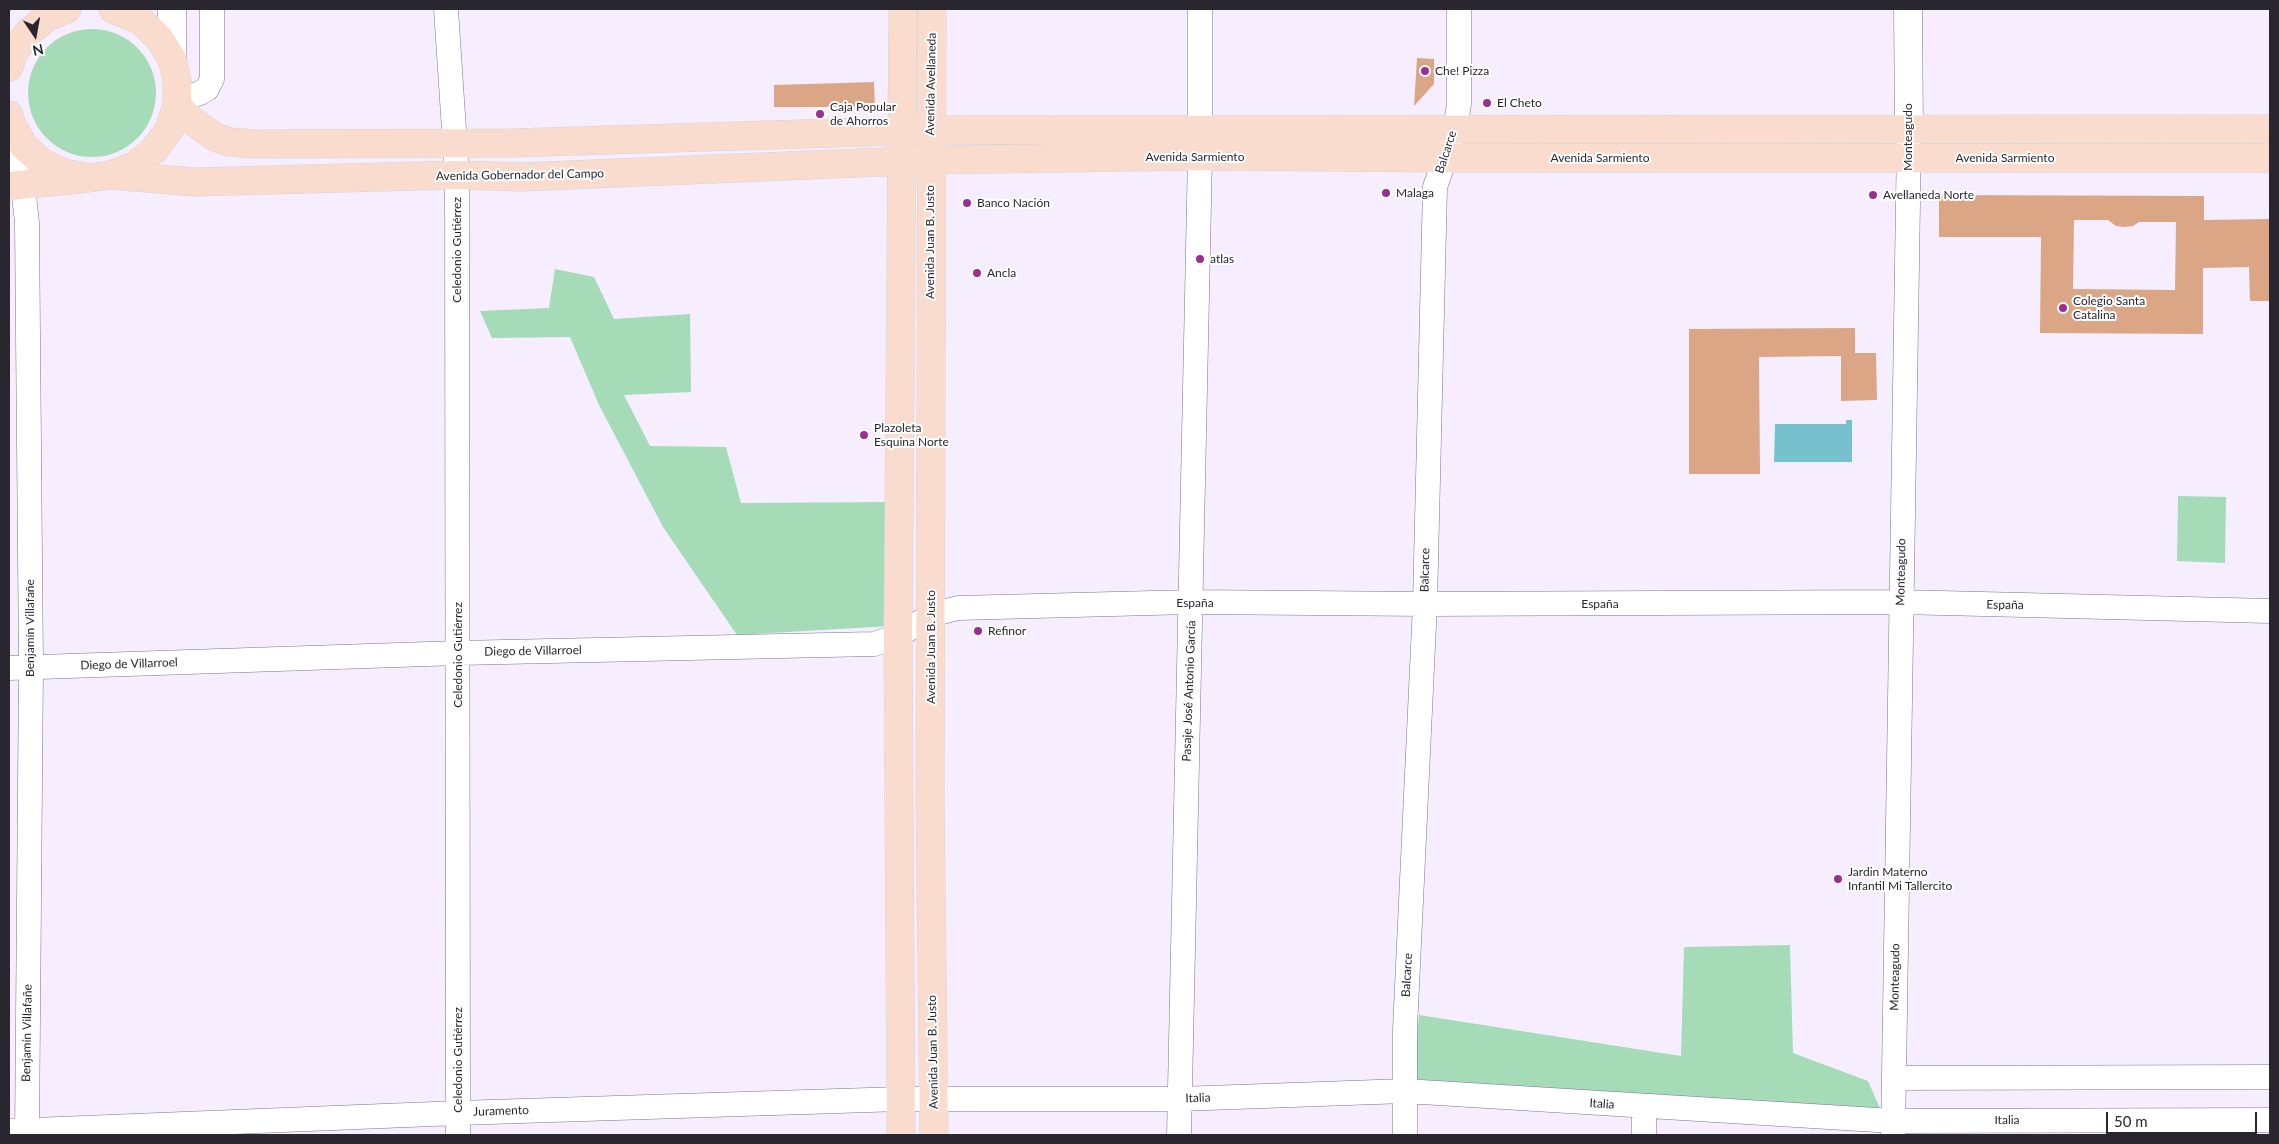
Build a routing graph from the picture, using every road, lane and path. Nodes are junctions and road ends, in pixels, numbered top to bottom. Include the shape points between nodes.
1 (12, 9) edge
2 (67, 9) edge
3 (114, 9) edge
4 (172, 9) edge
5 (212, 9) edge
6 (446, 9) edge
7 (903, 9) edge
8 (932, 9) edge
9 (1200, 9) edge
10 (1459, 9) edge
11 (1908, 9) edge
12 (9, 11) edge
13 (172, 59) junction
14 (9, 67) edge
15 (177, 103) junction
16 (10, 119) edge
17 (2270, 129) edge
18 (902, 130) junction
19 (930, 130) junction
20 (1200, 130) junction
21 (1455, 130) junction
22 (1908, 131) junction
23 (456, 143) junction
24 (1200, 156) junction
25 (1444, 158) junction
26 (2270, 158) edge
27 (1909, 159) junction
28 (930, 160) junction
29 (903, 161) junction
30 (457, 175) junction
31 (100, 176) junction
32 (16, 186) edge
33 (1191, 602) junction
34 (1900, 602) junction
35 (1424, 604) junction
36 (2270, 611) edge
37 (931, 615) junction
38 (898, 636) junction
39 (458, 653) junction
40 (20, 667) edge
41 (2270, 1076) edge
42 (1894, 1078) junction
43 (1404, 1092) junction
44 (901, 1099) junction
45 (934, 1099) junction
46 (1180, 1099) junction
47 (1644, 1106) junction
48 (2270, 1120) edge
49 (458, 1124) edge
50 (1893, 1128) edge
51 (21, 1132) edge
52 (901, 1135) edge
53 (934, 1135) edge
54 (1179, 1135) edge
55 (1405, 1135) edge
56 (1644, 1135) edge

1 - 12 path
2 - 14 main road via 46,18 28,33 14,52
3 - 13 main road via 140,20 159,38
4 - 13 street
5 - 15 street via 212,79 200,94
6 - 23 street, Celedonio Gutiérrez
7 - 18 main road
8 - 19 main road, Avenida Avellaneda
9 - 20 street
10 - 21 street, Balcarce via 1459,104
11 - 22 street, Monteagudo
13 - 15 main road via 177,80
15 - 23 main road via 204,131 237,143
15 - 31 main road via 169,130 154,150 134,166
16 - 31 main road via 23,145 41,162 64,173
16 - 32 street, Benjamín Villafañe
17 - 22 main road
18 - 19 main road
18 - 23 main road
18 - 29 main road
19 - 20 main road
19 - 28 main road, Avenida Avellaneda
20 - 21 main road
21 - 22 main road
21 - 25 street, Balcarce
22 - 27 street, Monteagudo
23 - 30 street, Celedonio Gutiérrez
24 - 25 main road, Avenida Sarmiento
24 - 28 main road, Avenida Sarmiento
24 - 33 street, Pasaje José Antonio García
25 - 27 main road, Avenida Sarmiento
25 - 35 street, Balcarce via 1435,188
26 - 27 main road, Avenida Sarmiento
27 - 34 street, Monteagudo
28 - 29 main road, Avenida Gobernador del Campo
28 - 37 main road, Avenida Juan B. Justo
29 - 30 main road, Avenida Gobernador del Campo via 521,177
29 - 38 main road
30 - 31 main road, Avenida Gobernador del Campo via 195,182
30 - 39 street, Celedonio Gutiérrez
31 - 32 main road, Avenida Gobernador del Campo
32 - 40 street, Benjamín Villafañe via 27,224
33 - 35 street, España
33 - 37 street, España via 958,608
33 - 46 street, Pasaje José Antonio García
34 - 35 street, España
34 - 36 street, España
34 - 42 street, Monteagudo
35 - 43 street, Balcarce
37 - 38 street, Diego de Villarroel
37 - 45 main road, Avenida Juan B. Justo
38 - 39 street, Diego de Villarroel via 874,644
38 - 44 main road
39 - 40 street, Diego de Villarroel
39 - 49 street, Celedonio Gutiérrez
40 - 51 street, Benjamín Villafañe
41 - 42 street
42 - 50 street, Monteagudo
43 - 46 street, Italia
43 - 47 street, Italia
43 - 55 street, Balcarce
44 - 45 street, Juramento
44 - 49 street, Juramento
44 - 52 main road
45 - 46 street, Italia
45 - 53 main road, Avenida Juan B. Justo
46 - 54 street, Pasaje José Antonio García
47 - 50 street, Italia
47 - 56 street
48 - 50 street, Italia
49 - 51 street, Juramento

